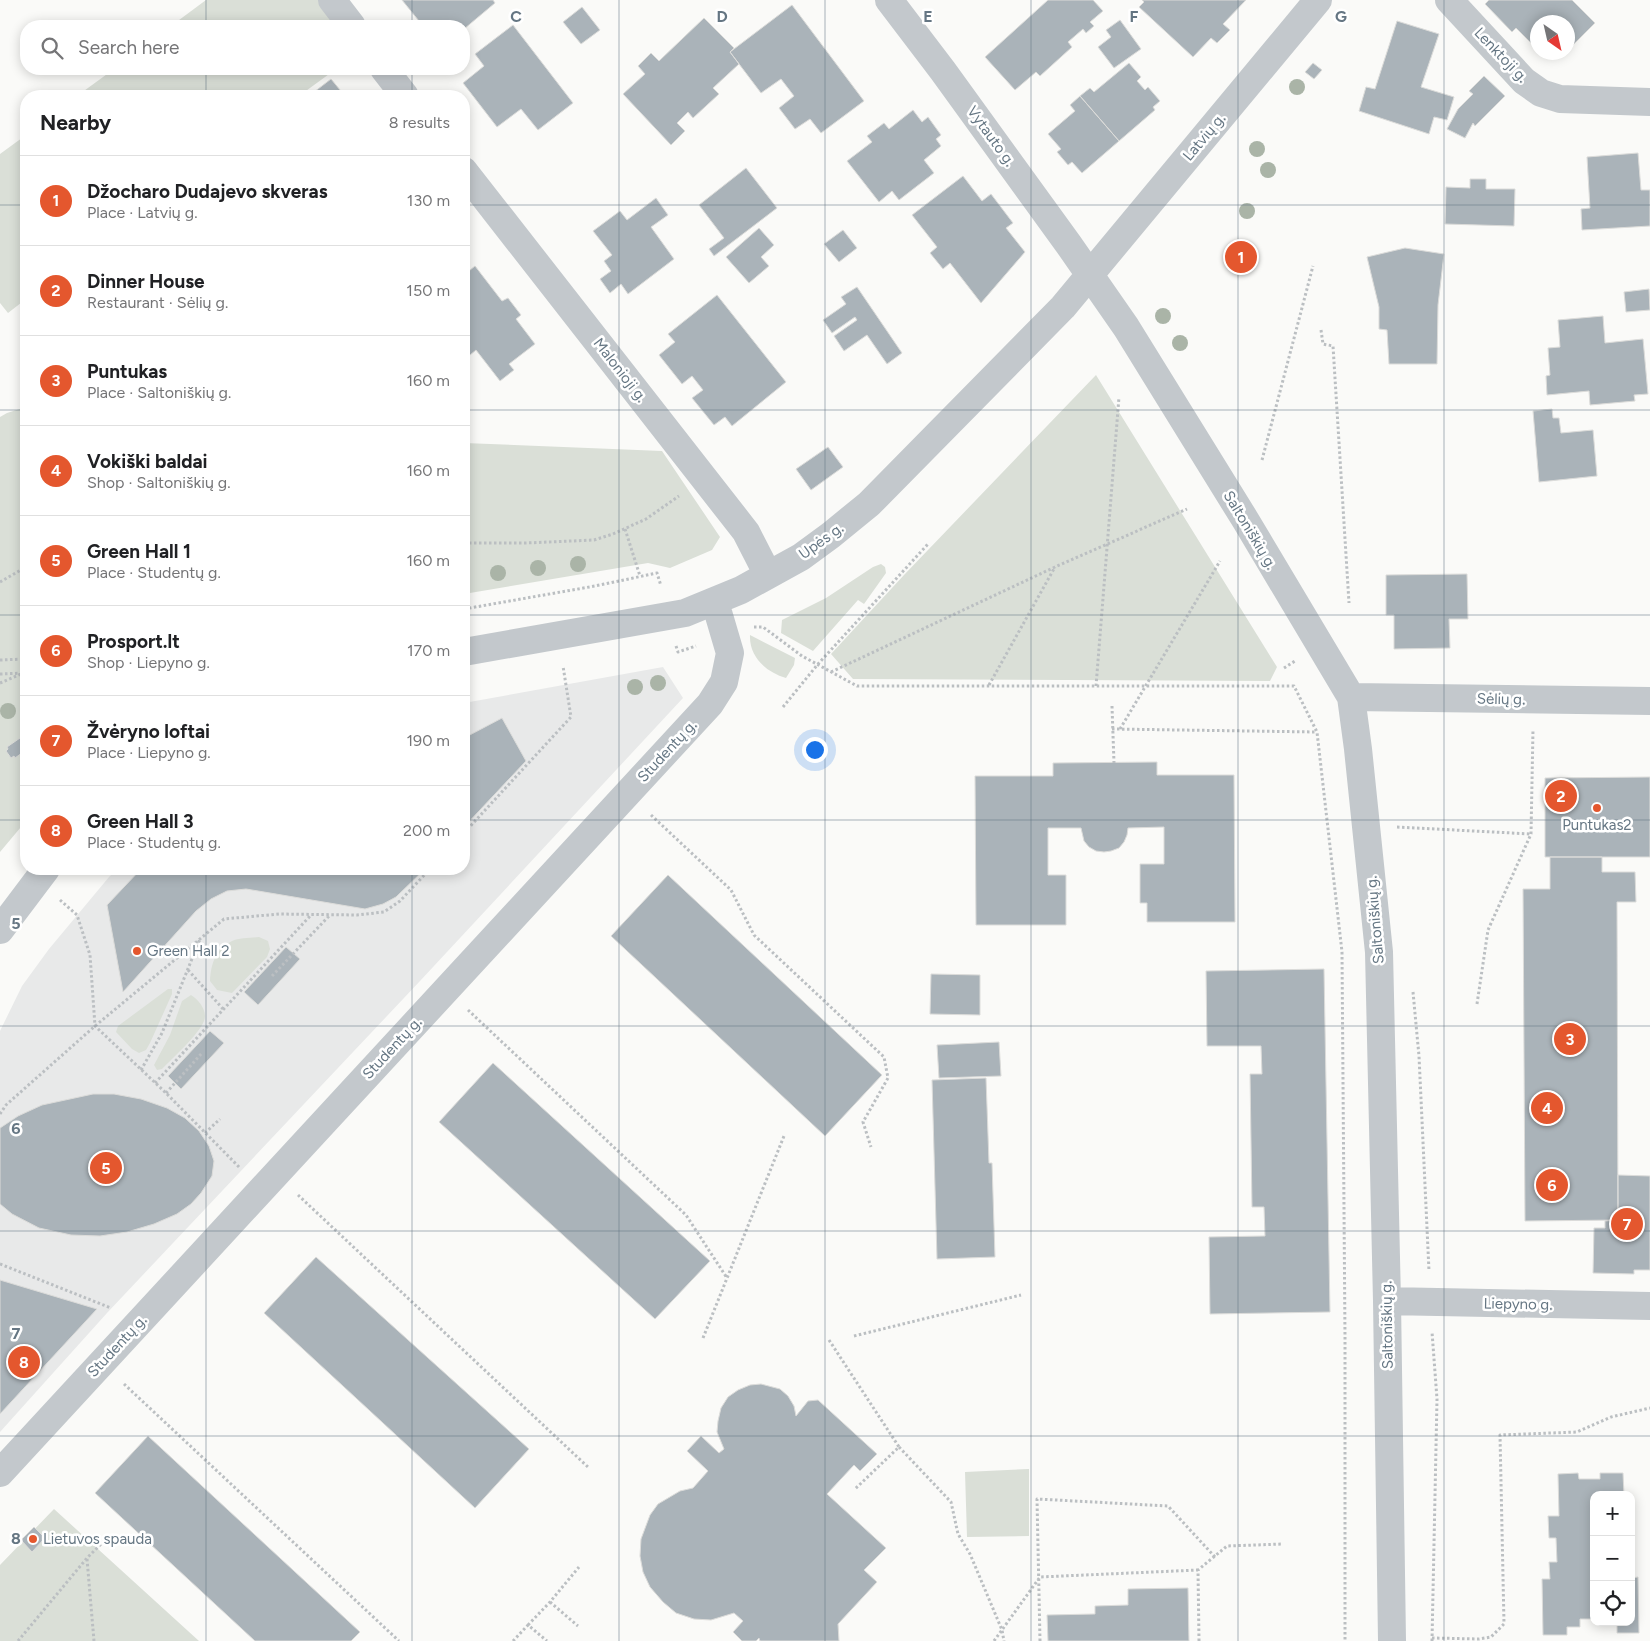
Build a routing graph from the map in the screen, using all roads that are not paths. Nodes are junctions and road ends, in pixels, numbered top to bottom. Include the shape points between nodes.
1 (332, 0) edge
2 (889, 0) edge
3 (1318, 0) edge
4 (1450, 0) edge
5 (347, 20) edge
6 (389, 75) edge
7 (400, 90) edge
8 (1650, 102) edge
9 (470, 179) edge
10 (1090, 274) junction
11 (768, 575) junction
12 (715, 602) junction
13 (470, 651) edge
14 (1351, 697) junction
15 (1650, 701) edge
16 (41, 875) edge
17 (0, 930) edge
18 (1387, 1301) junction
19 (1650, 1306) edge
20 (0, 1473) edge
21 (1392, 1641) edge

1 - 5 street
2 - 10 street, Vytauto g.
3 - 10 street, Latvių g.
4 - 8 street, Lenktoji g. via 1524,81 1541,93 1560,100
6 - 7 street
9 - 11 street, Malonioji g. via 746,532
10 - 11 street, Upės g. via 1056,314 869,504 801,557
10 - 14 street, Saltoniškių g. via 1246,521
11 - 12 street, Upės g.
12 - 13 street, Upės g. via 685,613
12 - 20 street, Studentų g. via 730,652 724,682 710,704
14 - 15 street, Sėlių g.
14 - 18 street, Saltoniškių g. via 1379,952
16 - 17 street
18 - 19 street, Liepyno g.
18 - 21 street, Saltoniškių g.

